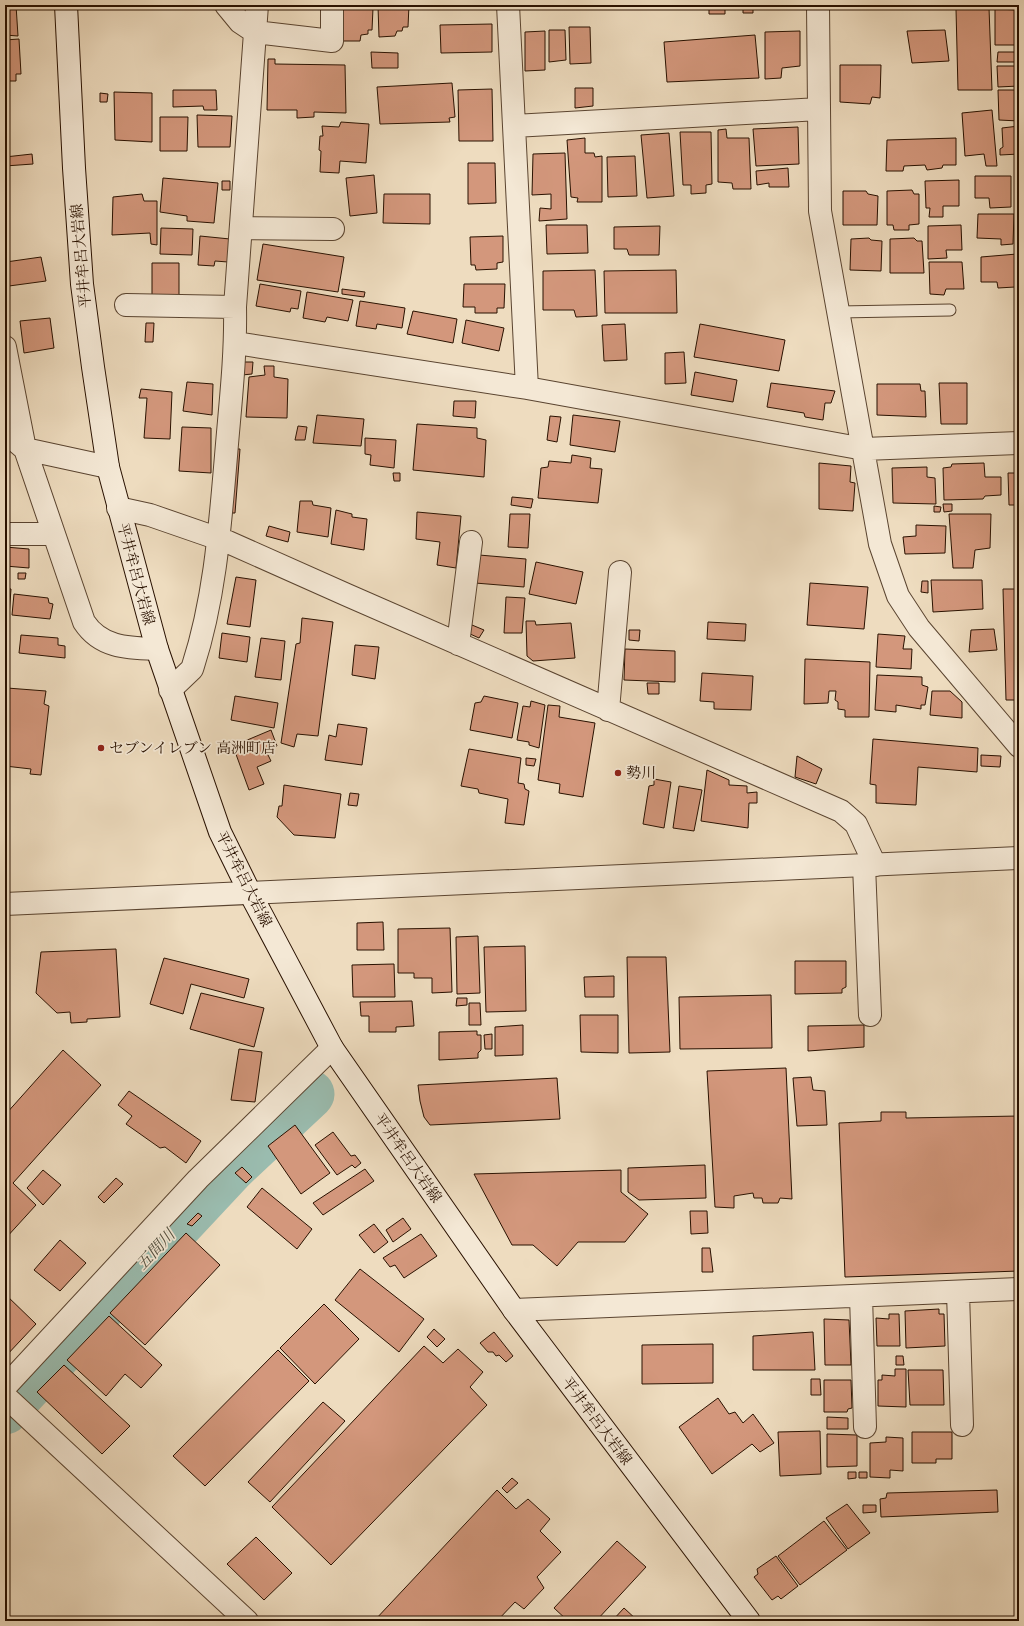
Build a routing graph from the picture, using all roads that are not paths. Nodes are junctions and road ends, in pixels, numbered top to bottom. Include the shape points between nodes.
1 (66, 5) edge
2 (226, 5) edge
3 (257, 5) edge
4 (332, 5) edge
5 (508, 5) edge
6 (818, 5) edge
7 (255, 32) junction
8 (819, 109) junction
9 (514, 126) junction
10 (241, 228) junction
11 (333, 229) dead end
12 (126, 305) dead end
13 (235, 307) junction
14 (950, 310) dead end
15 (839, 312) junction
16 (236, 343) junction
17 (5, 347) edge
18 (527, 388) junction
19 (5, 432) edge
20 (1019, 443) edge
21 (25, 449) junction
22 (864, 450) junction
23 (108, 467) junction
24 (118, 508) junction
25 (5, 534) edge
26 (54, 534) junction
27 (219, 539) junction
28 (471, 542) dead end
29 (620, 572) dead end
30 (458, 644) junction
31 (157, 649) junction
32 (170, 690) junction
33 (608, 710) junction
34 (1019, 746) edge
35 (1019, 858) edge
36 (870, 865) junction
37 (250, 893) junction
38 (5, 904) edge
39 (870, 1015) dead end
40 (332, 1048) junction
41 (1019, 1289) edge
42 (958, 1292) junction
43 (861, 1296) junction
44 (514, 1310) junction
45 (5, 1387) edge
46 (5, 1396) edge
47 (962, 1426) dead end
48 (865, 1427) dead end
49 (247, 1621) edge
50 (749, 1621) edge

1 - 23 street, 平井牟呂大岩線 via 82,284
2 - 7 street via 240,22
3 - 7 street
4 - 7 street via 332,41
5 - 9 street
6 - 8 street
7 - 10 street
8 - 9 street
8 - 15 street via 820,211
9 - 18 street
10 - 11 street
10 - 13 street
12 - 13 street
13 - 16 street
14 - 15 lane
15 - 22 street
16 - 18 street
16 - 27 street
17 - 21 street
18 - 22 street
19 - 21 street
20 - 22 street
21 - 23 street
21 - 26 street
22 - 34 street via 880,544 898,596 919,628
23 - 24 street, 平井牟呂大岩線
24 - 27 street via 150,515
24 - 31 street, 平井牟呂大岩線
25 - 26 street
26 - 31 street via 84,622 91,633 100,640 129,648
27 - 30 street
27 - 32 street via 200,645 192,669
28 - 30 street
29 - 33 street
30 - 33 street
31 - 32 street, 平井牟呂大岩線
32 - 37 street, 平井牟呂大岩線 via 220,832
33 - 36 street via 841,811 856,824
35 - 36 street
36 - 37 street
36 - 39 street
37 - 38 street
37 - 40 street, 平井牟呂大岩線
40 - 44 street, 平井牟呂大岩線
40 - 45 street via 198,1179
41 - 42 street
42 - 43 street
42 - 47 street
43 - 44 street
43 - 48 street
44 - 50 street, 平井牟呂大岩線
46 - 49 street

